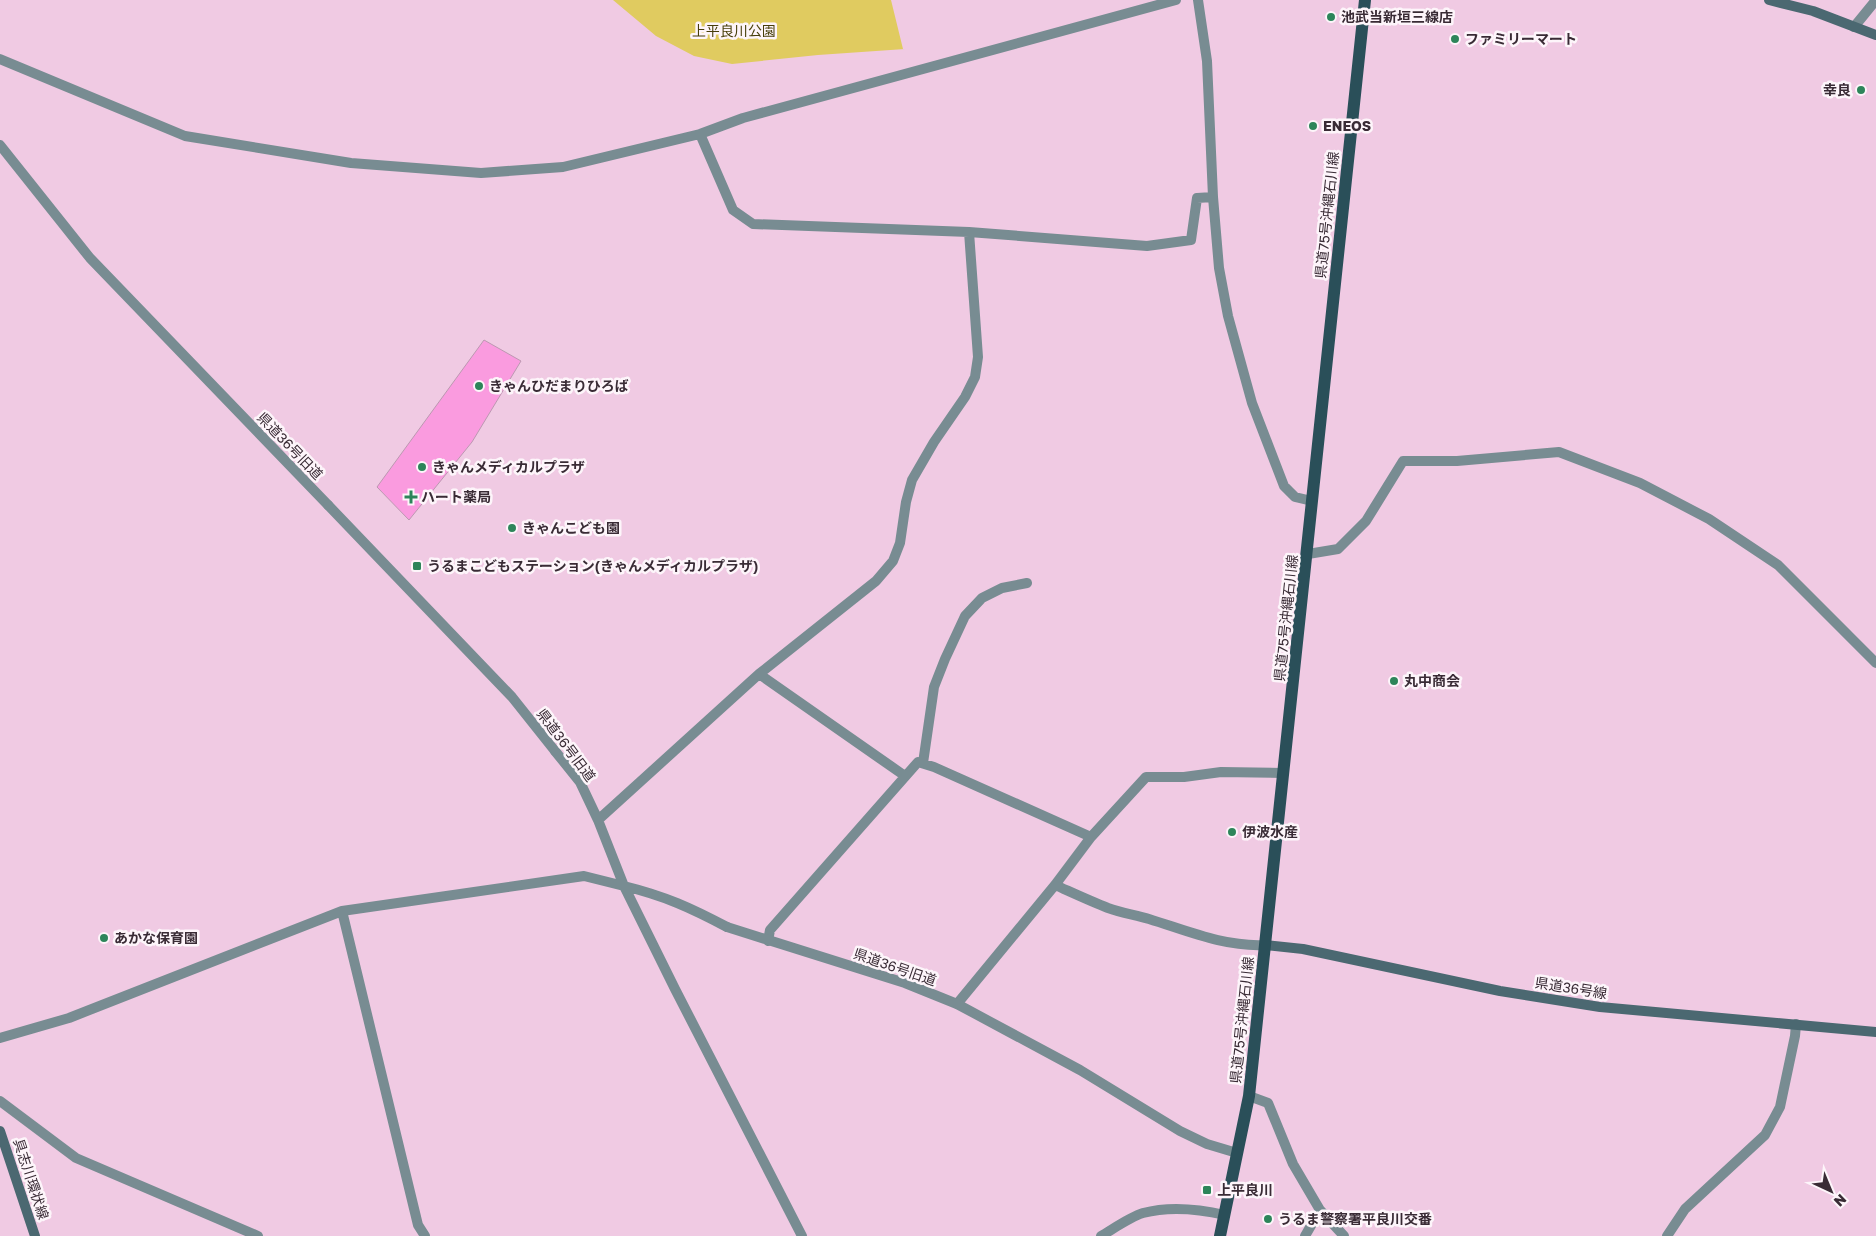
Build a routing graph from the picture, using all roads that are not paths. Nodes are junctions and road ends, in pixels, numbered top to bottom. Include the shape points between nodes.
1 (1176, 0) edge
2 (1198, 0) edge
3 (1365, 0) edge
4 (1769, 0) edge
5 (1876, 0) edge
6 (1854, 27) junction
7 (1876, 35) edge
8 (0, 59) edge
9 (700, 134) junction
10 (0, 145) edge
11 (1213, 197) junction
12 (969, 232) junction
13 (1312, 501) junction
14 (1308, 554) junction
15 (1027, 583) dead end
16 (1876, 663) edge
17 (759, 674) junction
18 (923, 763) junction
19 (1284, 773) junction
20 (905, 776) junction
21 (598, 820) junction
22 (1091, 837) junction
23 (1055, 885) junction
24 (624, 886) junction
25 (342, 911) junction
26 (768, 941) junction
27 (1265, 945) junction
28 (956, 1004) junction
29 (1796, 1024) junction
30 (1876, 1032) edge
31 (0, 1038) edge
32 (1249, 1096) junction
33 (0, 1101) edge
34 (0, 1131) edge
35 (1237, 1153) junction
36 (1320, 1210) junction
37 (1225, 1215) junction
38 (35, 1236) edge
39 (258, 1236) edge
40 (425, 1236) edge
41 (802, 1236) edge
42 (1101, 1236) edge
43 (1220, 1236) edge
44 (1305, 1236) edge
45 (1344, 1236) edge
46 (1667, 1236) edge

1 - 9 street via 744,118
2 - 11 street via 1207,61
3 - 13 main road, 県道75号沖縄石川線
4 - 6 main road via 1814,11
5 - 6 street
6 - 7 main road
8 - 9 street via 185,136 351,163 481,173 554,168
9 - 12 street via 734,210 752,224
10 - 21 street, 県道36号旧道 via 90,258 512,698 580,782
11 - 12 street via 1197,198 1191,240 1147,246
11 - 13 street via 1218,268 1252,403 1284,486 1295,497
12 - 17 street via 978,357 975,377 912,480 900,543 893,561 876,581
13 - 14 main road, 県道75号沖縄石川線
14 - 16 street via 1338,549 1366,521 1402,461 1457,461 1559,452 1640,482 1709,519 1778,565
14 - 19 main road, 県道75号沖縄石川線
15 - 18 street via 1002,588 982,598 965,616 934,687
17 - 20 street
17 - 21 street
18 - 20 street via 918,762
18 - 22 street
19 - 22 street via 1221,772 1184,777 1146,777
19 - 27 main road, 県道75号沖縄石川線
20 - 26 street via 770,930
21 - 24 street, 県道36号旧道
22 - 23 street
23 - 27 street via 1110,908 1199,936 1247,946
23 - 28 street
24 - 25 street via 584,876
24 - 26 street, 県道36号旧道 via 654,893 689,907 727,928
24 - 41 street
25 - 31 street via 69,1018
25 - 40 street via 418,1225
26 - 28 street, 県道36号旧道 via 905,983
27 - 29 main road, 県道36号線 via 1303,949 1500,991 1600,1007
27 - 32 main road, 県道75号沖縄石川線
28 - 35 street, 県道36号旧道 via 1080,1070 1180,1131
29 - 30 main road, 県道36号線
29 - 46 street via 1780,1107 1765,1135 1686,1209
32 - 35 main road, 県道75号沖縄石川線
32 - 36 street via 1268,1103 1293,1164
33 - 39 street via 76,1158
34 - 38 main road, 具志川環状線
35 - 37 main road, 県道75号沖縄石川線
36 - 44 street
36 - 45 street
37 - 42 street via 1174,1209 1141,1214
37 - 43 main road, 県道75号沖縄石川線

